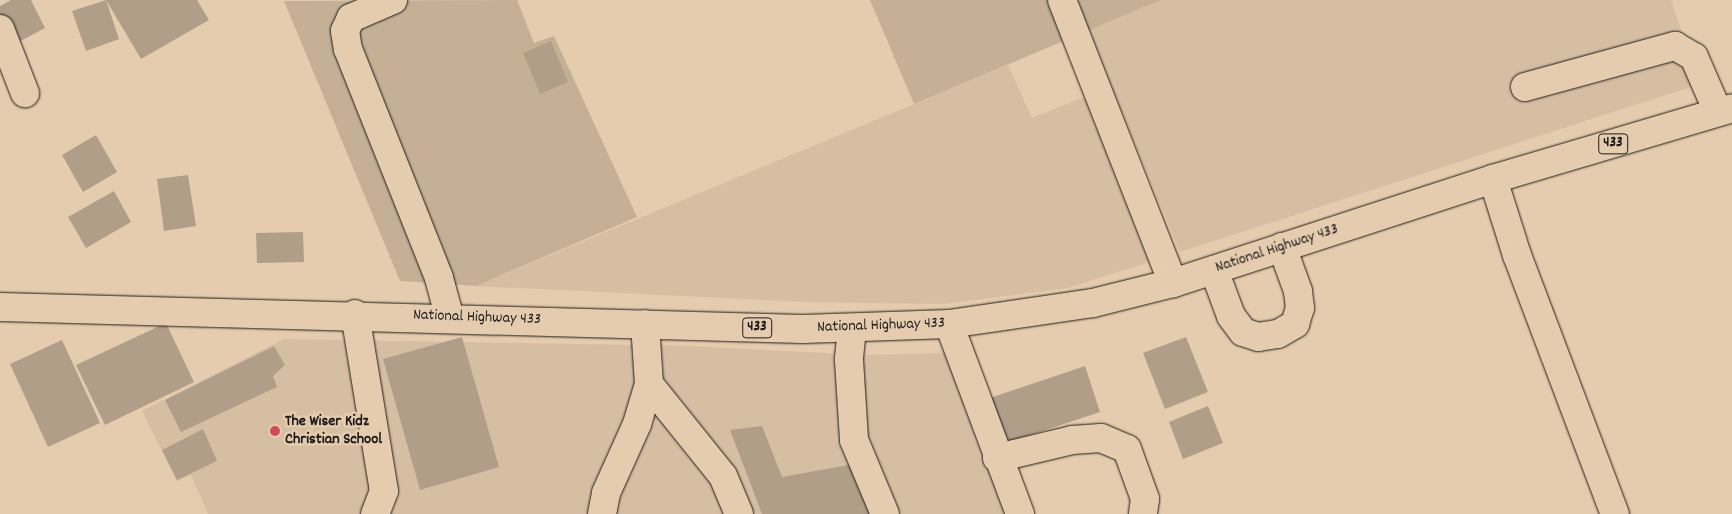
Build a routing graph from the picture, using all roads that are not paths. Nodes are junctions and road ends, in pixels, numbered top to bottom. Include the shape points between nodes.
1 (393, 0) edge
2 (1062, 0) edge
3 (0, 29) edge
4 (1525, 87) dead end
5 (25, 93) dead end
6 (1725, 110) edge
7 (1493, 179) junction
8 (1282, 248) junction
9 (1214, 270) junction
10 (1172, 282) junction
11 (0, 307) edge
12 (355, 314) junction
13 (449, 316) junction
14 (644, 324) junction
15 (949, 324) junction
16 (852, 329) junction
17 (649, 384) junction
18 (997, 458) junction
19 (375, 514) edge
20 (602, 514) edge
21 (739, 514) edge
22 (885, 514) edge
23 (1020, 514) edge
24 (1143, 514) edge
25 (1615, 514) edge

1 - 13 main road via 351,18 345,31 348,49 439,278
2 - 10 main road
3 - 5 main road
4 - 6 main road via 1675,46 1694,57
6 - 7 main road, National Highway 433 / 433
7 - 8 main road, National Highway 433 / 433
7 - 25 main road via 1517,255
8 - 9 main road, National Highway 433 / 433
8 - 9 main road via 1298,291 1300,308 1295,324 1278,334 1258,337 1243,332 1231,316
9 - 10 main road, National Highway 433 / 433
10 - 15 main road, National Highway 433 / 433 via 1093,303
11 - 12 main road, National Highway 433 / 433
12 - 13 main road, National Highway 433 / 433
12 - 19 main road via 384,492
13 - 14 main road, National Highway 433 / 433
14 - 16 main road, National Highway 433 / 433
14 - 17 main road
15 - 16 main road, National Highway 433 / 433
15 - 18 main road
16 - 22 main road via 849,360 854,440
17 - 20 main road via 637,424 606,493
17 - 21 main road via 723,476
18 - 23 main road
18 - 24 main road via 1072,440 1101,438 1127,449 1145,498

